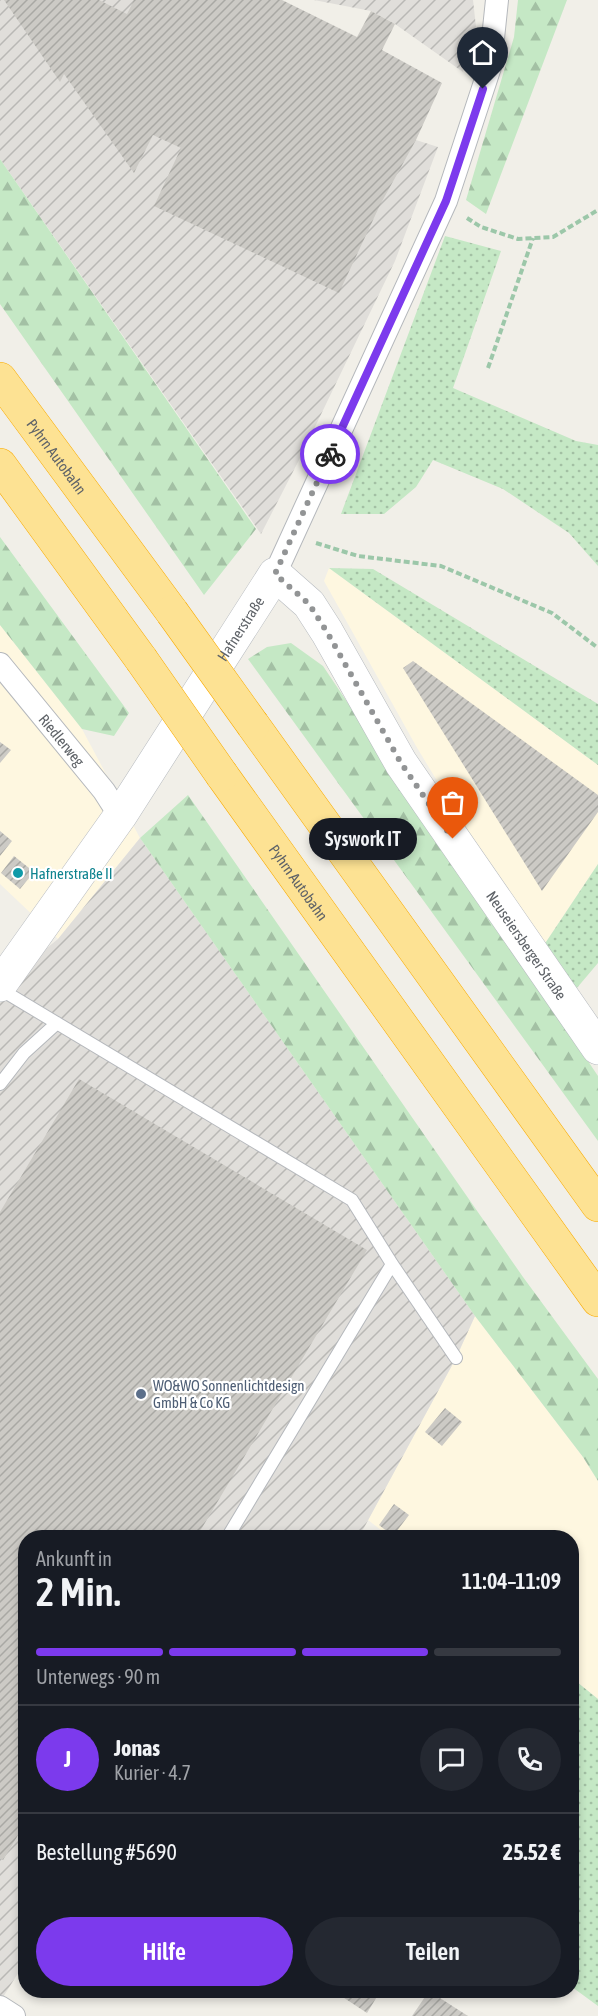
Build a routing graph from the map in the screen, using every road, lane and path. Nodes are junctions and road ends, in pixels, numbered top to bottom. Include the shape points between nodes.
1 (497, 0) edge
2 (446, 201) junction
3 (598, 210) edge
4 (533, 238) junction
5 (488, 368) dead end
6 (0, 379) edge
7 (0, 465) edge
8 (293, 535) junction
9 (275, 574) junction
10 (598, 648) edge
11 (0, 664) edge
12 (120, 816) junction
13 (0, 987) edge
14 (57, 1023) junction
15 (598, 1048) edge
16 (0, 1084) edge
17 (598, 1205) edge
18 (392, 1264) junction
19 (598, 1300) edge
20 (456, 1358) dead end
21 (232, 1530) edge
22 (0, 2007) edge
23 (14, 2016) edge

1 - 2 street, Hafnerstraße via 490,67
2 - 4 path via 481,227 519,239
2 - 8 street, Hafnerstraße
3 - 4 path via 553,237
4 - 5 path
6 - 17 highway, Pyhrn Autobahn, bridge
7 - 19 highway, Pyhrn Autobahn, bridge
8 - 9 street, Hafnerstraße
8 - 10 path via 358,556 441,566 552,613
9 - 12 street, Hafnerstraße
9 - 15 street, Neuseiersberger Straße via 309,604 401,763
11 - 12 street, Riedlerweg via 97,782
12 - 13 street, Hafnerstraße
13 - 14 lane
14 - 16 lane via 24,1053
14 - 18 lane via 352,1200
18 - 20 lane
18 - 21 lane
22 - 23 street

